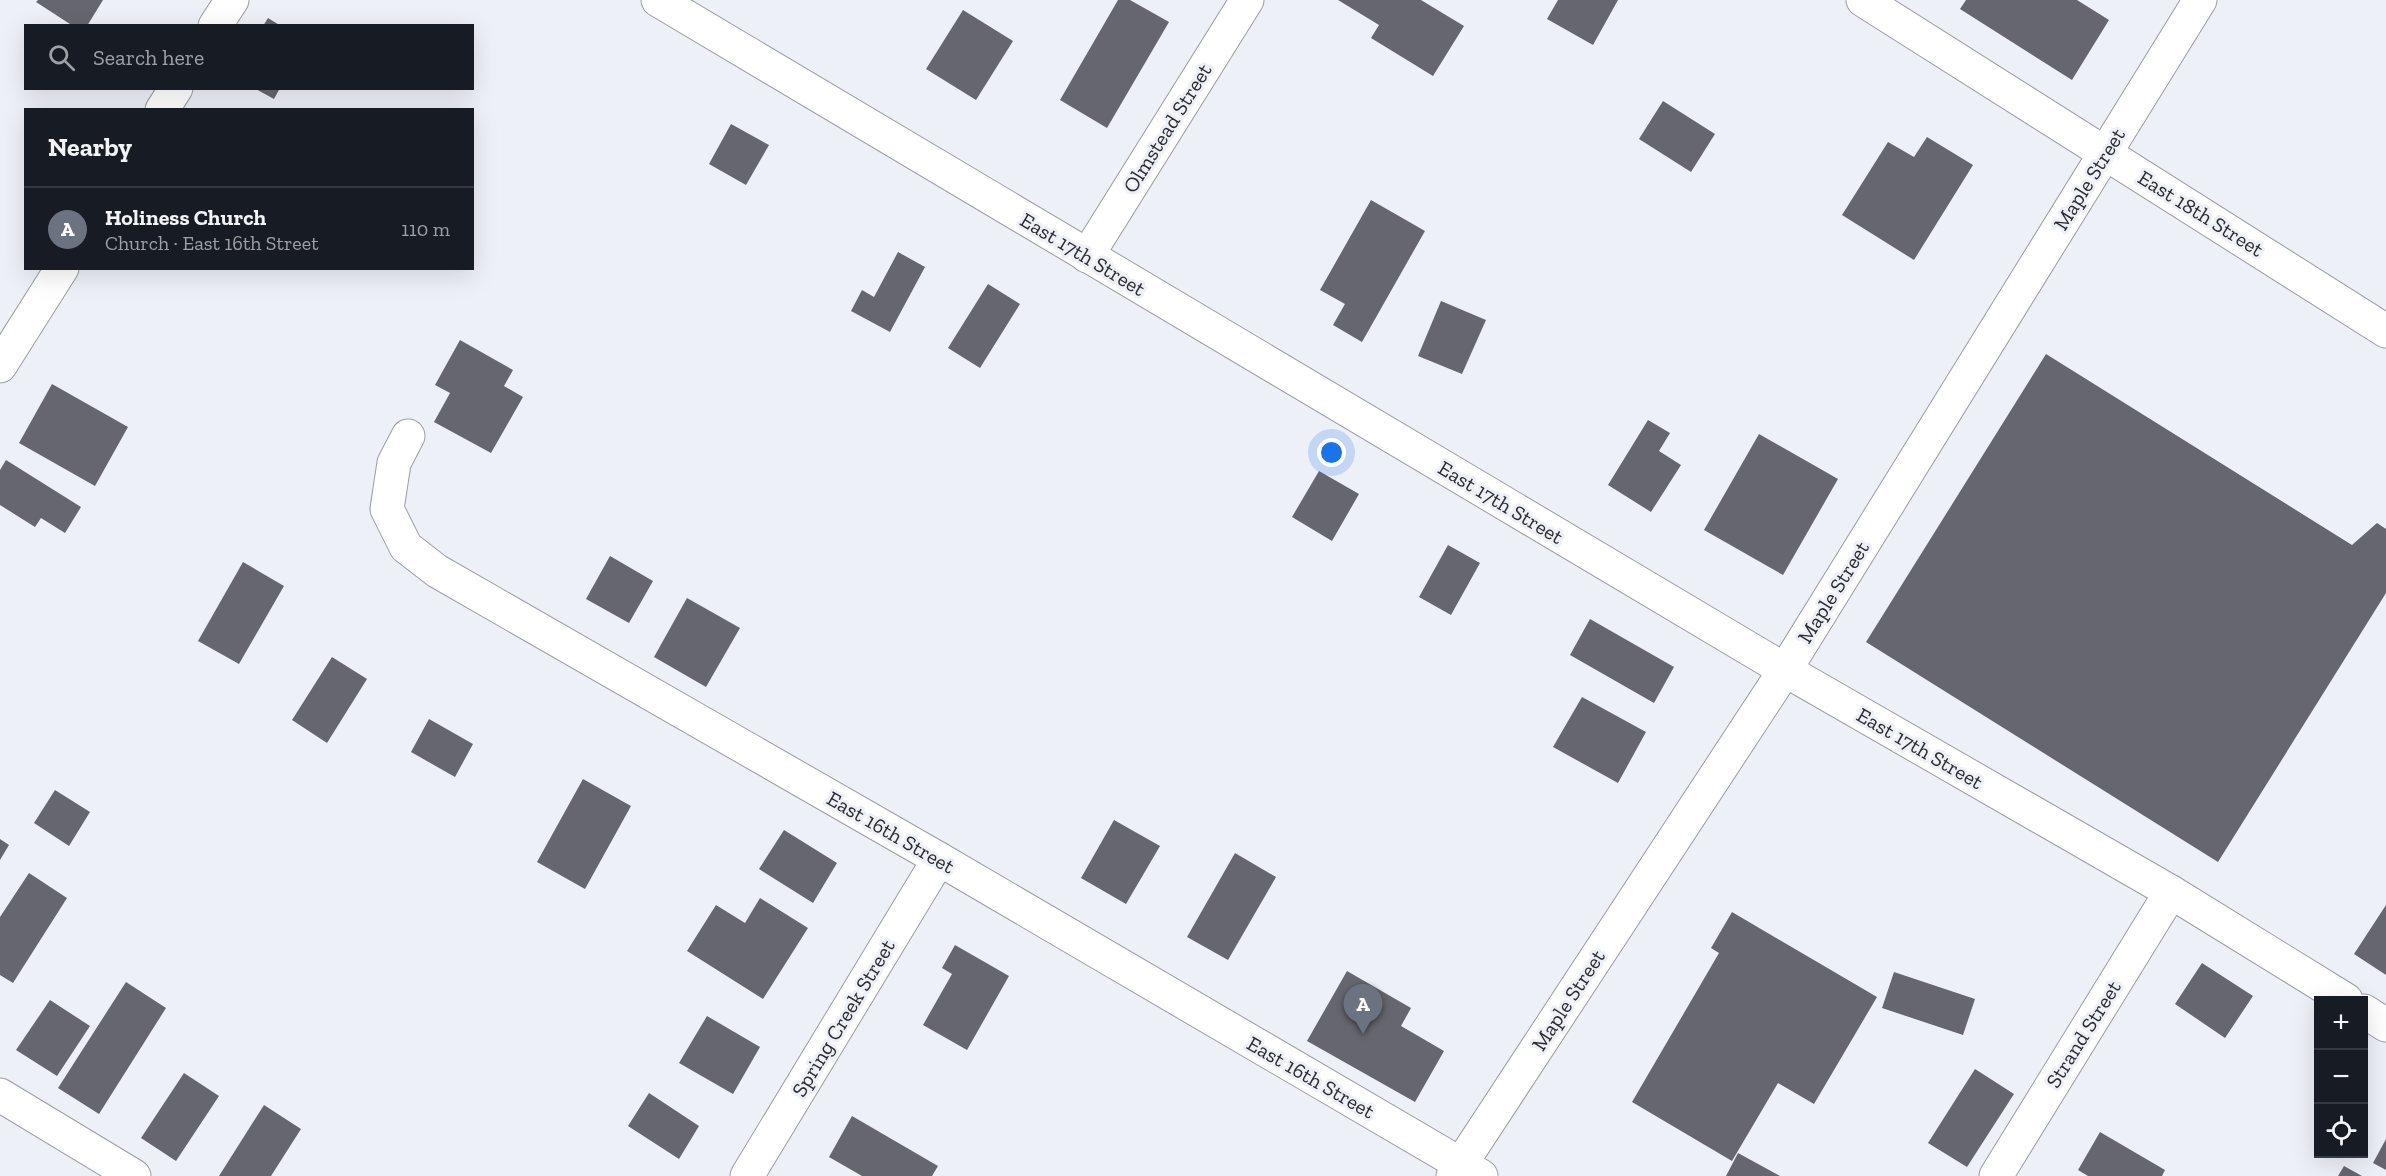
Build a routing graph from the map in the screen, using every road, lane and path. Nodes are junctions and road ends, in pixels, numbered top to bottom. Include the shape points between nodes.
1 (232, 0) edge
2 (658, 0) edge
3 (1247, 0) edge
4 (1863, 0) edge
5 (2200, 0) edge
6 (216, 24) edge
7 (175, 90) edge
8 (163, 108) edge
9 (2105, 153) junction
10 (1087, 256) junction
11 (61, 270) edge
12 (2386, 331) edge
13 (0, 366) edge
14 (408, 436) dead end
15 (1785, 670) junction
16 (939, 859) junction
17 (2171, 892) junction
18 (2340, 996) edge
19 (2368, 1014) edge
20 (2386, 1025) edge
21 (0, 1095) edge
22 (1465, 1172) edge
23 (134, 1176) edge
24 (747, 1176) edge
25 (1995, 1176) edge

1 - 6 street
2 - 10 street, East 17th Street
3 - 10 street, Olmstead Street
4 - 9 street, East 18th Street
5 - 9 street, Maple Street
7 - 8 street
9 - 12 street, East 18th Street
9 - 15 street, Maple Street
10 - 15 street, East 17th Street
11 - 13 street
14 - 16 street, East 16th Street via 394,463 387,509 406,547 470,591
15 - 17 street, East 17th Street
15 - 22 street, Maple Street
16 - 22 street, East 16th Street
16 - 24 street, Spring Creek Street
17 - 18 street, East 17th Street
17 - 25 street, Strand Street
19 - 20 street
21 - 23 street

